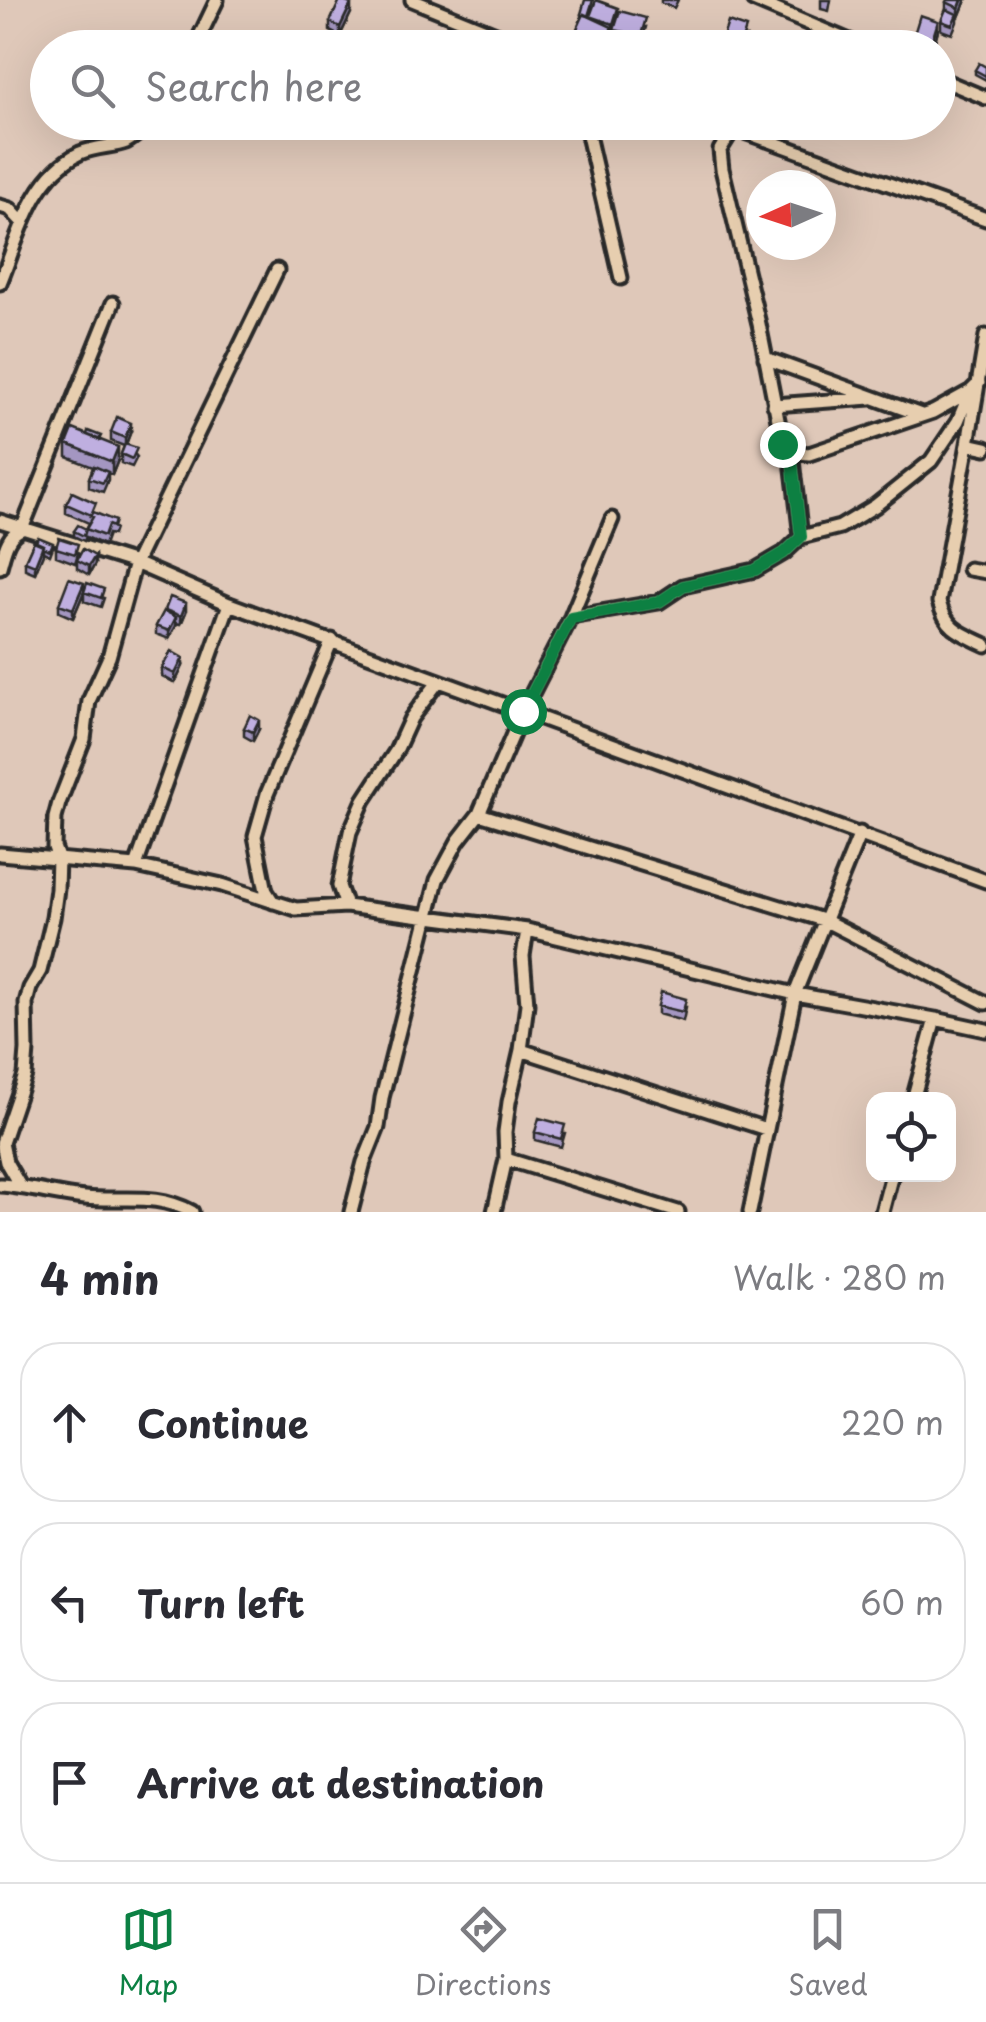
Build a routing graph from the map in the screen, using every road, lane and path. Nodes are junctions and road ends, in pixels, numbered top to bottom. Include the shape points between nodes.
1 (217, 0) edge
2 (412, 0) edge
3 (753, 0) edge
4 (203, 30) edge
5 (486, 30) edge
6 (824, 30) edge
7 (956, 86) edge
8 (986, 98) edge
9 (127, 140) edge
10 (589, 140) edge
11 (726, 140) edge
12 (767, 140) edge
13 (0, 206) edge
14 (986, 218) edge
15 (22, 222) junction
16 (277, 270) dead end
17 (620, 278) dead end
18 (0, 284) edge
19 (112, 303) dead end
20 (986, 336) edge
21 (765, 358) junction
22 (975, 387) junction
23 (875, 398) junction
24 (774, 405) junction
25 (927, 413) junction
26 (965, 422) junction
27 (968, 444) junction
28 (986, 448) edge
29 (791, 452) junction
30 (612, 519) dead end
31 (0, 521) edge
32 (22, 529) junction
33 (801, 537) junction
34 (136, 563) junction
35 (0, 567) edge
36 (969, 569) dead end
37 (986, 572) edge
38 (229, 604) junction
39 (571, 618) junction
40 (332, 640) junction
41 (986, 645) edge
42 (438, 682) junction
43 (523, 711) junction
44 (479, 814) junction
45 (860, 834) junction
46 (0, 854) edge
47 (58, 858) junction
48 (136, 866) junction
49 (986, 881) edge
50 (273, 902) junction
51 (346, 906) junction
52 (428, 916) junction
53 (826, 921) junction
54 (527, 930) junction
55 (795, 994) junction
56 (986, 1003) edge
57 (935, 1018) junction
58 (986, 1030) edge
59 (521, 1050) junction
60 (915, 1092) edge
61 (766, 1129) junction
62 (506, 1160) junction
63 (890, 1182) edge
64 (0, 1186) edge
65 (20, 1186) junction
66 (192, 1212) edge
67 (351, 1212) edge
68 (494, 1212) edge
69 (678, 1212) edge
70 (750, 1212) edge
71 (882, 1212) edge

1 - 4 street
2 - 5 street
3 - 6 street
7 - 8 street
9 - 15 street via 81,152 59,166
10 - 17 street
11 - 21 street via 722,169
12 - 14 street
13 - 15 street
15 - 18 street
16 - 34 street
19 - 32 street
20 - 22 street
21 - 23 street
21 - 24 street
22 - 25 street
22 - 26 street
23 - 24 street
23 - 25 street
24 - 29 street via 782,444
25 - 26 street
25 - 29 street via 809,454
26 - 27 street
26 - 33 street via 875,506 840,527
27 - 28 street
27 - 41 street via 939,602 950,627
29 - 33 street
30 - 39 street
31 - 32 street
32 - 34 street
32 - 35 street via 11,538
33 - 39 street via 755,570 683,586 659,602
34 - 38 street
34 - 47 street via 55,818
36 - 37 street
38 - 40 street
38 - 48 street
39 - 43 street
40 - 42 street
40 - 50 street via 254,836
42 - 43 street
42 - 51 street via 411,718 350,832 339,886
43 - 44 street
43 - 45 street
44 - 52 street via 437,880
44 - 53 street
45 - 49 street
45 - 53 street
46 - 47 street
47 - 48 street
47 - 65 street via 53,918 26,1003 24,1075 2,1144
48 - 50 street
50 - 51 street via 296,909
51 - 52 street
52 - 54 street
52 - 67 street
53 - 55 street
53 - 56 street
54 - 55 street
54 - 59 street
55 - 57 street
55 - 61 street
57 - 58 street
57 - 60 street
59 - 61 street
59 - 62 street via 508,1102
61 - 70 street
62 - 68 street
62 - 69 street
63 - 71 street
64 - 65 street
65 - 66 street via 85,1198 160,1199

